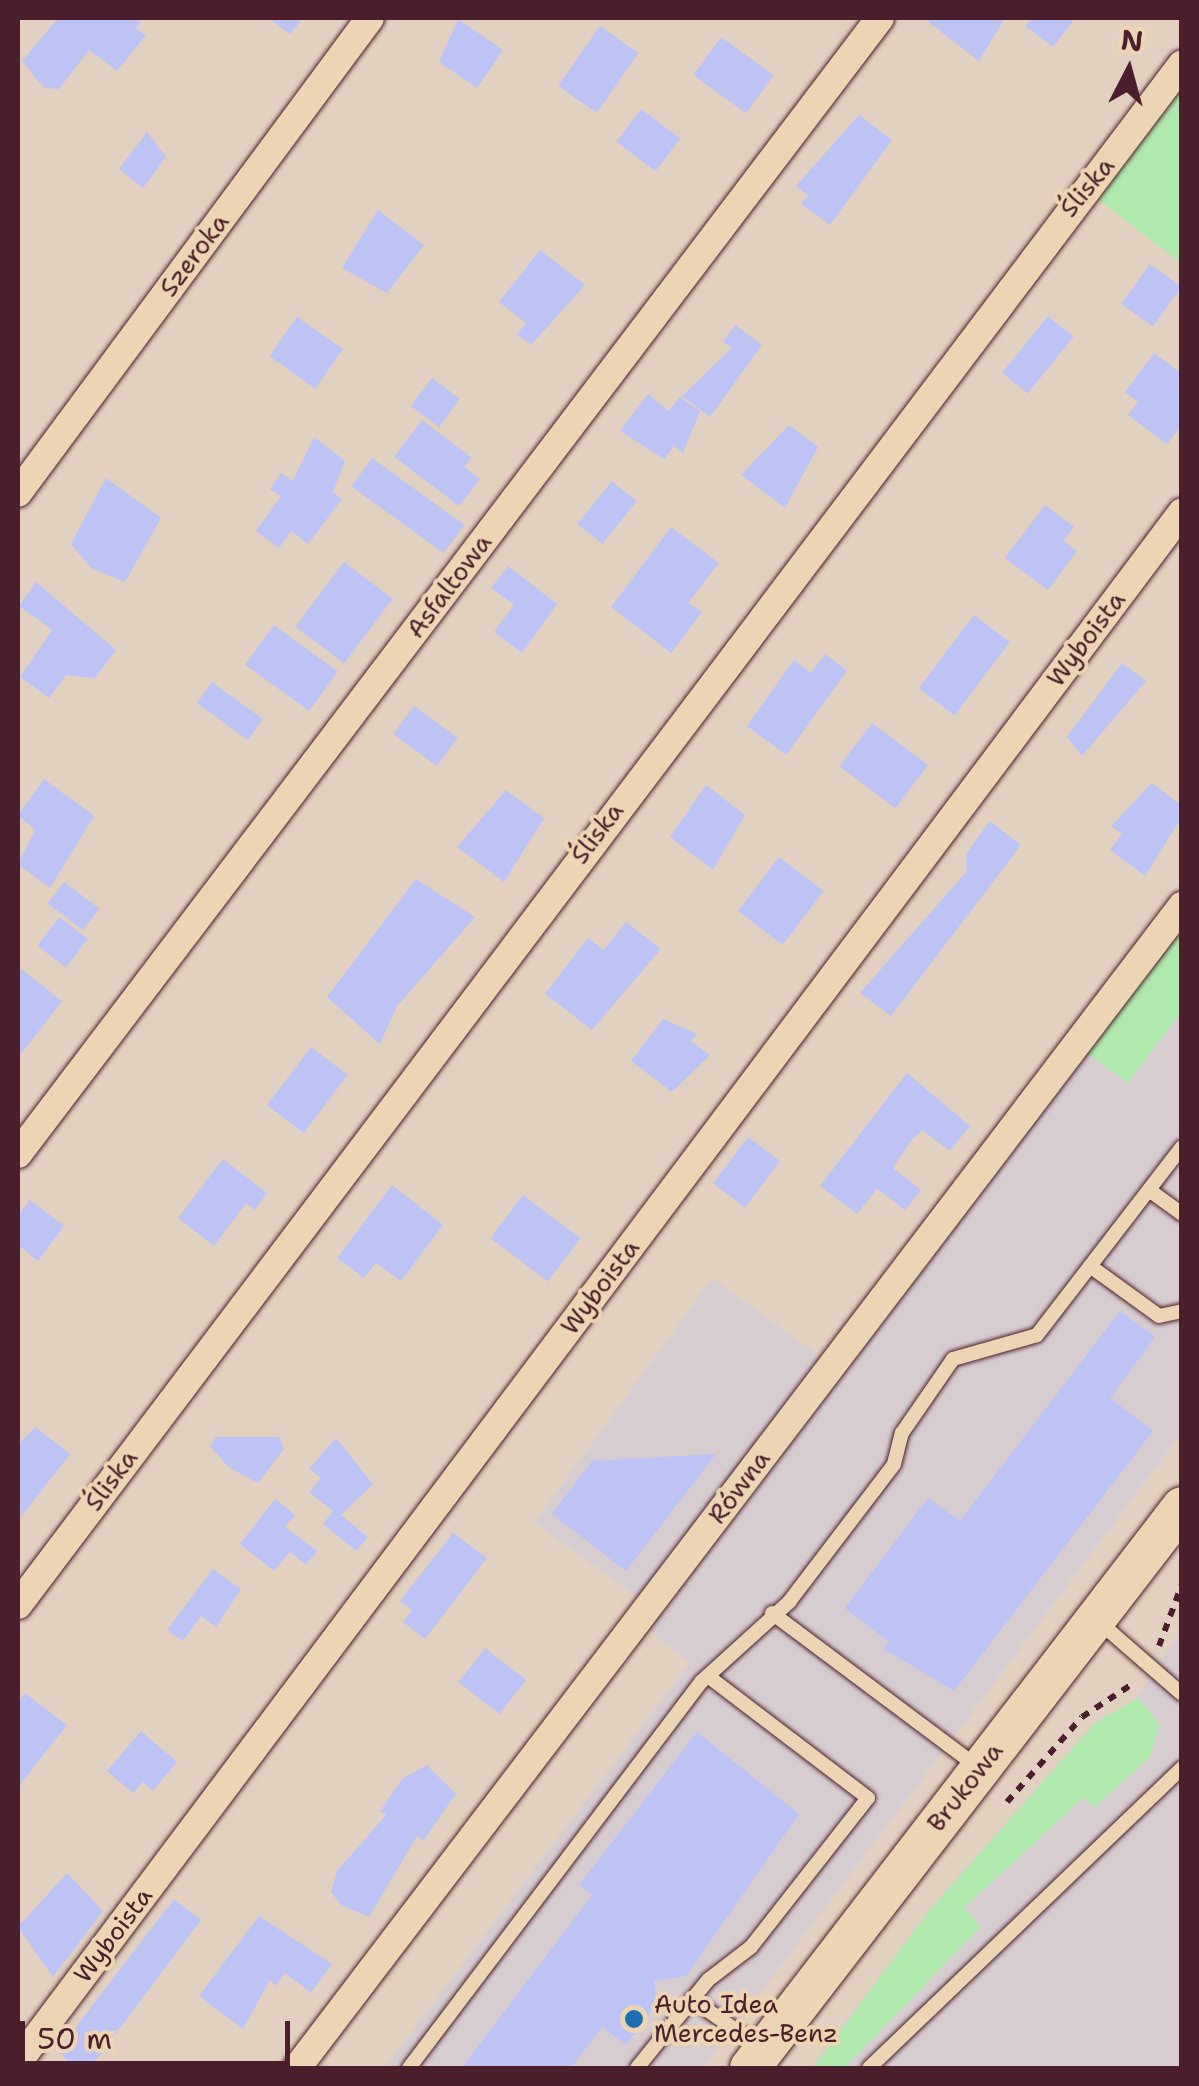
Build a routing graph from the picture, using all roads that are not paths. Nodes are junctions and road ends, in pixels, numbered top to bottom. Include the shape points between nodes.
1 (370, 18) edge
2 (880, 18) edge
3 (1182, 64) edge
4 (18, 493) edge
5 (1182, 512) edge
6 (1182, 906) edge
7 (1182, 1148) edge
8 (18, 1154) edge
9 (1149, 1190) junction
10 (1182, 1214) edge
11 (1090, 1266) junction
12 (1182, 1311) edge
13 (1182, 1507) edge
14 (18, 1605) edge
15 (772, 1612) junction
16 (1098, 1620) junction
17 (708, 1676) junction
18 (1182, 1694) edge
19 (1182, 1768) edge
20 (980, 1769) junction
21 (692, 1999) junction
22 (757, 2059) edge
23 (18, 2062) edge
24 (297, 2068) edge
25 (409, 2068) edge
26 (637, 2068) edge
27 (869, 2068) edge

1 - 4 street, Szeroka
2 - 8 street, Asfaltowa
3 - 14 street, Śliska
5 - 23 street, Wyboista
6 - 24 street, Równa
7 - 9 lane
9 - 10 lane
9 - 11 lane
11 - 12 lane via 1159,1316
11 - 15 lane via 1037,1335 953,1359 902,1433 894,1464
13 - 16 street, Brukowa
15 - 17 lane
15 - 20 lane
16 - 18 lane
16 - 20 street, Brukowa
17 - 21 lane via 868,1798 750,1947
17 - 25 lane
19 - 27 lane
20 - 22 street, Brukowa
21 - 22 lane
21 - 26 lane

